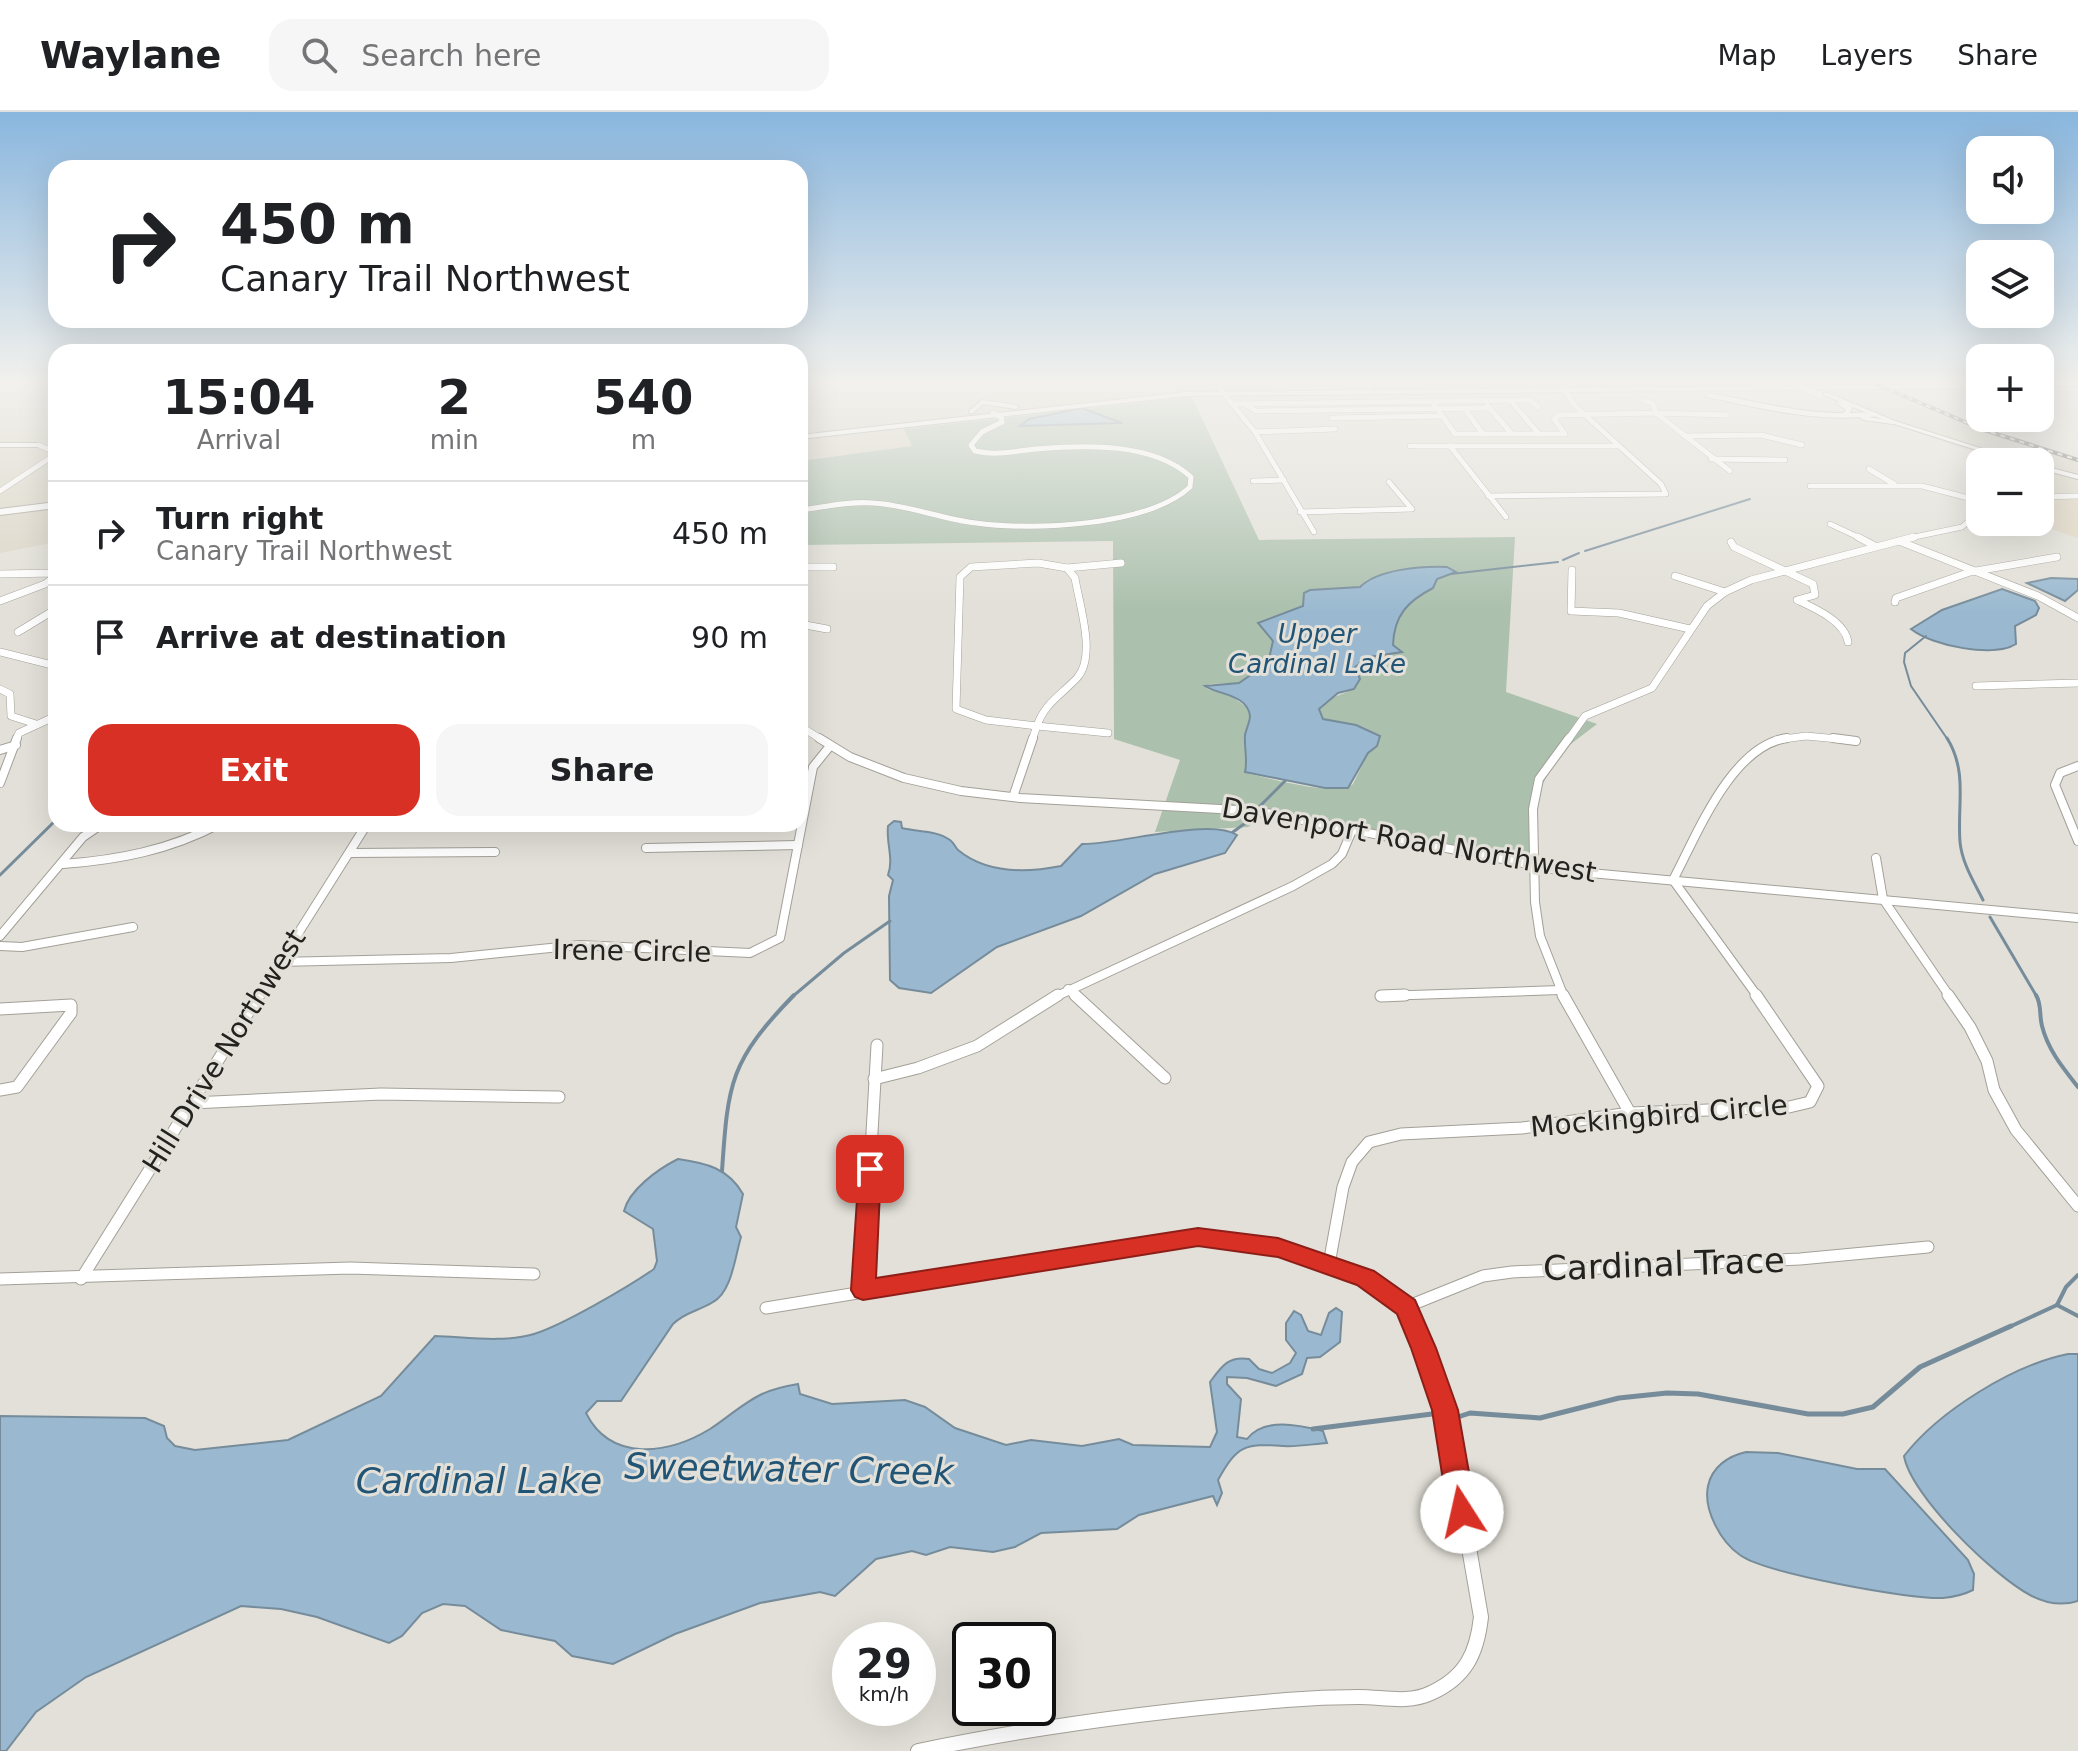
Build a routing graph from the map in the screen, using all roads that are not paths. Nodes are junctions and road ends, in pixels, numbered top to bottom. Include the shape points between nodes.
1 (1159, 458) edge
2 (1271, 458) edge
3 (1459, 458) edge
4 (1631, 458) edge
5 (1711, 459) joint
6 (48, 460) edge
7 (1785, 460) dead end
8 (1869, 469) dead end
9 (1730, 471) dead end
10 (2054, 471) edge
11 (2078, 477) edge
12 (1284, 480) junction
13 (1253, 481) dead end
14 (1389, 482) dead end
15 (1897, 485) junction
16 (1810, 486) dead end
17 (0, 491) edge
18 (1488, 496) junction
19 (1966, 496) edge
20 (2078, 496) edge
21 (2054, 497) edge
22 (48, 508) edge
23 (808, 509) edge
24 (2, 512) edge
25 (1300, 512) junction
26 (1506, 517) dead end
27 (1966, 523) edge
28 (1830, 524) dead end
29 (1314, 532) dead end
30 (1899, 541) junction
31 (1731, 542) dead end
32 (1875, 546) junction
33 (2057, 557) dead end
34 (1121, 563) dead end
35 (808, 567) edge
36 (833, 567) dead end
37 (1067, 568) junction
38 (1572, 570) dead end
39 (1785, 570) junction
40 (1970, 572) junction
41 (0, 574) edge
42 (48, 574) edge
43 (1675, 576) dead end
44 (48, 581) edge
45 (1725, 592) junction
46 (0, 601) edge
47 (1895, 602) dead end
48 (48, 614) edge
49 (2078, 618) edge
50 (808, 625) edge
51 (827, 629) dead end
52 (1690, 629) junction
53 (18, 632) dead end
54 (1848, 642) dead end
55 (0, 652) edge
56 (48, 664) edge
57 (2078, 683) edge
58 (1976, 686) dead end
59 (0, 689) edge
60 (4, 708) edge
61 (48, 720) edge
62 (1036, 723) junction
63 (35, 724) junction
64 (808, 731) edge
65 (1108, 733) dead end
66 (1856, 741) dead end
67 (16, 745) junction
68 (830, 746) junction
69 (0, 750) edge
70 (2078, 766) edge
71 (0, 783) edge
72 (808, 793) edge
73 (1013, 797) junction
74 (1353, 828) junction
75 (90, 832) edge
76 (205, 832) edge
77 (362, 832) edge
78 (800, 832) edge
79 (2078, 841) edge
80 (798, 845) junction
81 (646, 848) dead end
82 (495, 852) dead end
83 (350, 853) junction
84 (1876, 858) dead end
85 (63, 864) junction
86 (1533, 866) junction
87 (1673, 880) junction
88 (1883, 899) junction
89 (2078, 918) edge
90 (133, 927) dead end
91 (0, 936) edge
92 (0, 946) edge
93 (279, 962) junction
94 (1068, 989) junction
95 (1560, 990) junction
96 (1381, 996) dead end
97 (0, 1009) edge
98 (877, 1045) dead end
99 (1165, 1078) dead end
100 (874, 1079) junction
101 (0, 1090) edge
102 (559, 1097) dead end
103 (192, 1103) junction
104 (1630, 1113) junction
105 (2078, 1206) edge
106 (1928, 1247) dead end
107 (1329, 1264) junction
108 (534, 1274) dead end
109 (0, 1279) edge
110 (81, 1279) junction
111 (863, 1290) junction
112 (1406, 1307) junction
113 (766, 1308) dead end
114 (972, 1747) edge
115 (918, 1751) edge

1 - 23 street via 1180,465 1191,477 1190,487 1171,504 1142,513 1038,525 969,523 876,502
2 - 12 street
3 - 18 street
4 - 18 street via 1666,494
5 - 7 street
5 - 9 street
6 - 17 street
8 - 15 street
10 - 11 main road
12 - 13 street
12 - 25 street
14 - 25 street via 1412,509
15 - 16 street
15 - 19 street via 1940,488
18 - 26 street
20 - 21 street
22 - 24 highway
25 - 29 street
27 - 30 street
28 - 32 street
30 - 32 street
30 - 40 street
31 - 39 street
32 - 39 street
33 - 40 street
34 - 37 street
35 - 36 street
37 - 62 street via 1075,578 1086,655 1080,675 1054,695
37 - 62 street via 979,564 960,577 956,709 981,718
38 - 52 street via 1571,611 1619,613
39 - 45 street
39 - 54 street via 1813,584 1815,595 1797,600 1824,613
40 - 47 street
40 - 49 street via 2052,599
41 - 42 street
43 - 45 street
44 - 46 street
45 - 52 street
48 - 53 street
50 - 51 street
52 - 86 street via 1652,688 1585,716 1539,779
55 - 56 street
57 - 58 street
59 - 60 street via 10,694
60 - 63 street
61 - 63 street
62 - 65 street
62 - 73 street
63 - 67 street via 19,733
64 - 68 street, Davenport Road Northwest
66 - 87 street via 1775,740 1745,756
67 - 69 street
67 - 71 street
68 - 72 street, Irene Circle via 813,767
68 - 73 street, Davenport Road Northwest via 937,786
70 - 79 street via 2067,767 2055,785
73 - 74 street, Davenport Road Northwest via 1206,806
74 - 86 street, Davenport Road Northwest
74 - 94 street via 1332,864
75 - 85 street
76 - 85 street via 103,862
77 - 83 street, Hill Drive Northwest
78 - 80 street, Irene Circle
80 - 81 street
80 - 93 street, Irene Circle via 780,938 750,953 580,945 451,958
82 - 83 street
83 - 93 street, Hill Drive Northwest
84 - 88 street
85 - 91 street
86 - 87 street, Davenport Road Northwest
86 - 95 street via 1540,936
87 - 88 street, Davenport Road Northwest
87 - 104 street, Mockingbird Circle via 1818,1086 1810,1102 1789,1107
88 - 89 street, Davenport Road Northwest
88 - 105 street via 1970,1027 2016,1130
90 - 92 street via 22,947
93 - 103 street, Hill Drive Northwest
94 - 99 street
94 - 100 street via 977,1046
95 - 96 street
95 - 104 street
97 - 101 street via 71,1005 71,1013 17,1087
98 - 100 street
100 - 111 street
102 - 103 street via 381,1094
103 - 110 street, Hill Drive Northwest
104 - 107 street, Mockingbird Circle via 1522,1128 1401,1134 1369,1142 1352,1162 1343,1187
106 - 112 street, Cardinal Trace via 1800,1259 1512,1272 1483,1276
107 - 111 street via 1278,1248 1198,1237
107 - 112 street via 1366,1278
108 - 110 street via 350,1268
109 - 110 street
111 - 113 street
112 - 114 street via 1445,1410 1481,1617 1478,1647 1453,1681 1428,1695 1400,1700 1286,1700 1005,1733
114 - 115 street

